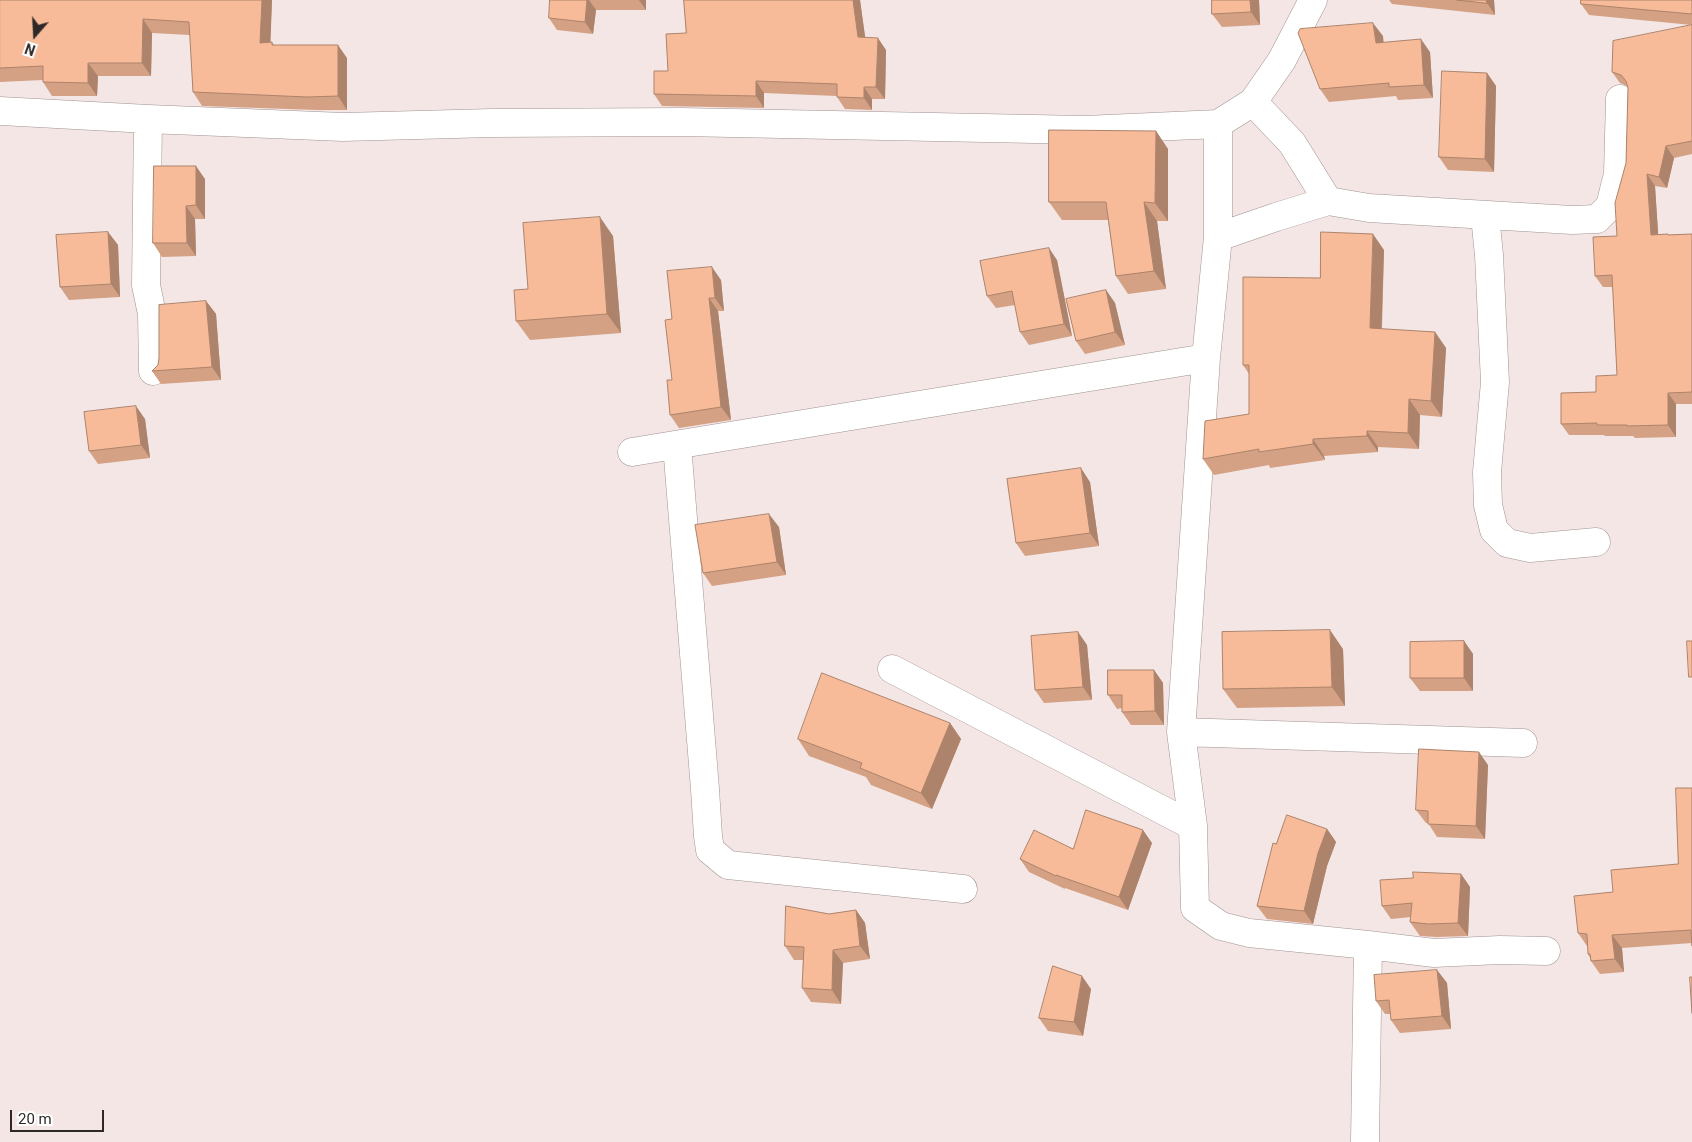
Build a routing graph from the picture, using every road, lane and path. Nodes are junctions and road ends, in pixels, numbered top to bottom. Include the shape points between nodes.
1 (1313, 0) edge
2 (1620, 99) dead end
3 (1253, 102) junction
4 (0, 111) edge
5 (148, 119) junction
6 (1218, 124) junction
7 (1328, 202) junction
8 (1485, 216) junction
9 (1218, 237) junction
10 (1206, 358) junction
11 (153, 372) edge
12 (677, 445) junction
13 (632, 452) dead end
14 (1596, 542) dead end
15 (892, 669) dead end
16 (1182, 732) junction
17 (1523, 743) dead end
18 (1193, 826) junction
19 (963, 890) dead end
20 (1368, 945) junction
21 (1546, 951) dead end
22 (1365, 1142) edge

1 - 3 street via 1282,60
2 - 8 street via 1618,174 1610,206 1597,219
3 - 6 street
3 - 7 street via 1292,144
4 - 5 street
5 - 6 street via 343,127 681,122 1085,130
5 - 11 street via 146,286 152,314
6 - 9 street
7 - 8 street
7 - 9 street
8 - 14 street via 1495,382 1487,472 1488,505 1494,530 1507,543 1530,548
9 - 10 street
10 - 12 street
10 - 16 street
12 - 13 street
12 - 19 street via 710,850 728,865
15 - 18 street
16 - 17 street
16 - 18 street
18 - 20 street via 1195,908 1221,926 1249,933
20 - 21 street via 1434,953
20 - 22 street

